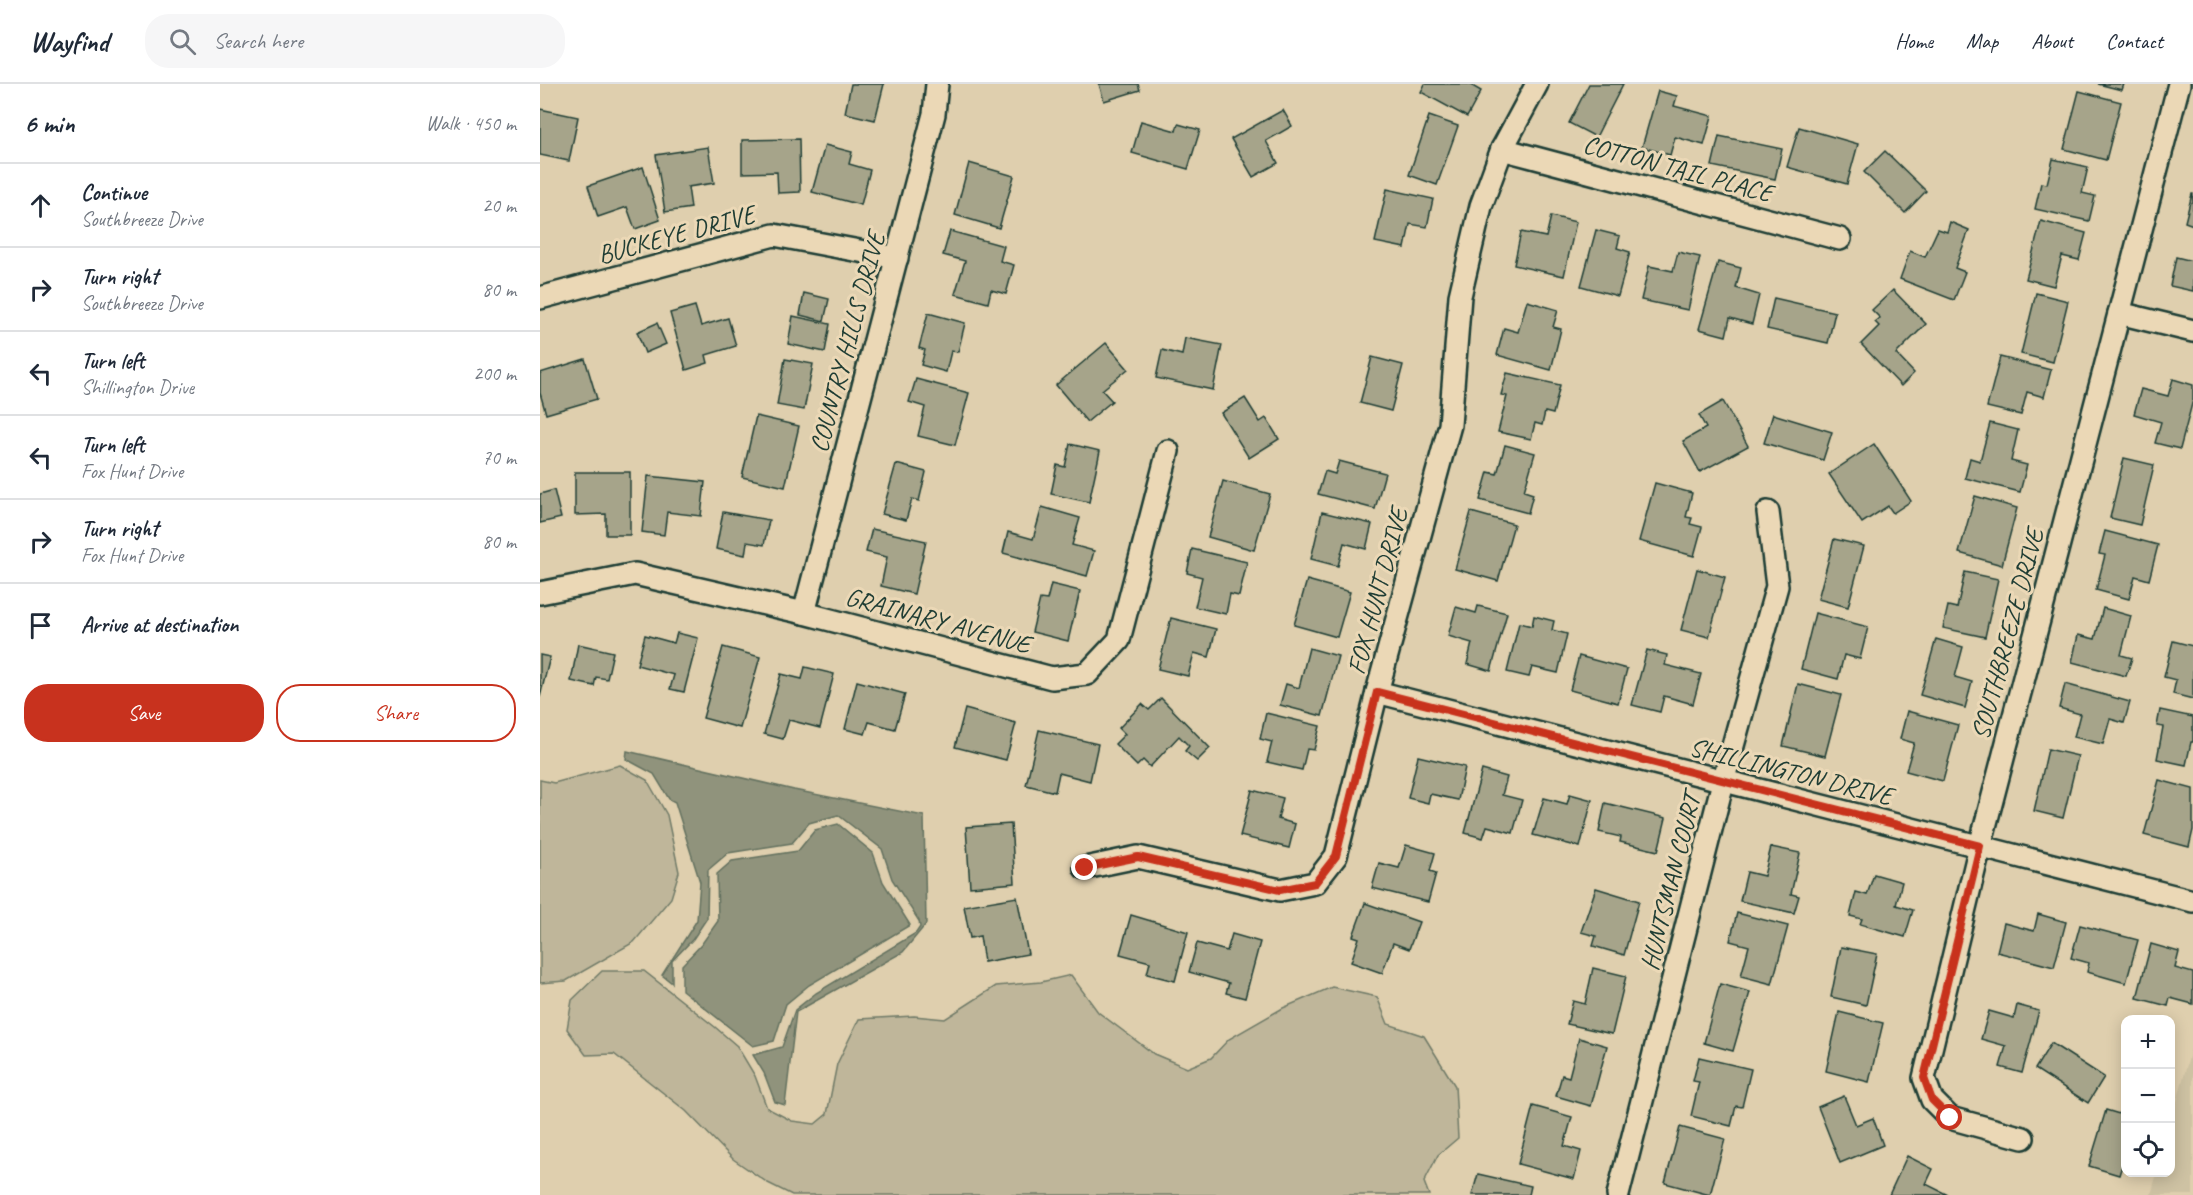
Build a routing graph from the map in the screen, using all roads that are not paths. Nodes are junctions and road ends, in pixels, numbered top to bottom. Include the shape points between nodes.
1 (937, 84) edge
2 (1537, 84) edge
3 (2180, 84) edge
4 (1502, 150) junction
5 (1840, 239) dead end
6 (897, 258) junction
7 (542, 291) edge
8 (2119, 313) junction
9 (2193, 332) edge
10 (1168, 451) dead end
11 (1768, 513) dead end
12 (540, 593) edge
13 (804, 613) junction
14 (1377, 692) junction
15 (1723, 782) junction
16 (1980, 846) junction
17 (1085, 868) dead end
18 (2193, 901) edge
19 (2023, 1138) dead end
20 (1618, 1195) edge

1 - 6 street, COUNTRY HILLS DRIVE via 934,114
2 - 4 street, FOX HUNT DRIVE
3 - 8 street, SOUTHBREEZE DRIVE
4 - 5 street, COTTON TAIL PLACE
4 - 14 street, FOX HUNT DRIVE via 1481,206 1460,296 1450,425
6 - 7 street, BUCKEYE DRIVE via 774,235
6 - 13 street, COUNTRY HILLS DRIVE
8 - 9 street
8 - 16 street, SOUTHBREEZE DRIVE
10 - 13 street, GRAINARY AVENUE via 1119,640 1087,674 1052,678
11 - 15 street, HUNTSMAN COURT via 1777,586
12 - 13 street, GRAINARY AVENUE via 635,574
14 - 15 street, SHILLINGTON DRIVE
14 - 17 street, FOX HUNT DRIVE via 1336,856 1315,883 1280,890 1138,857
15 - 16 street, SHILLINGTON DRIVE
15 - 20 street, HUNTSMAN COURT
16 - 18 street, SHILLINGTON DRIVE
16 - 19 street, SOUTHBREEZE DRIVE via 1924,1078 1932,1100 1950,1118

